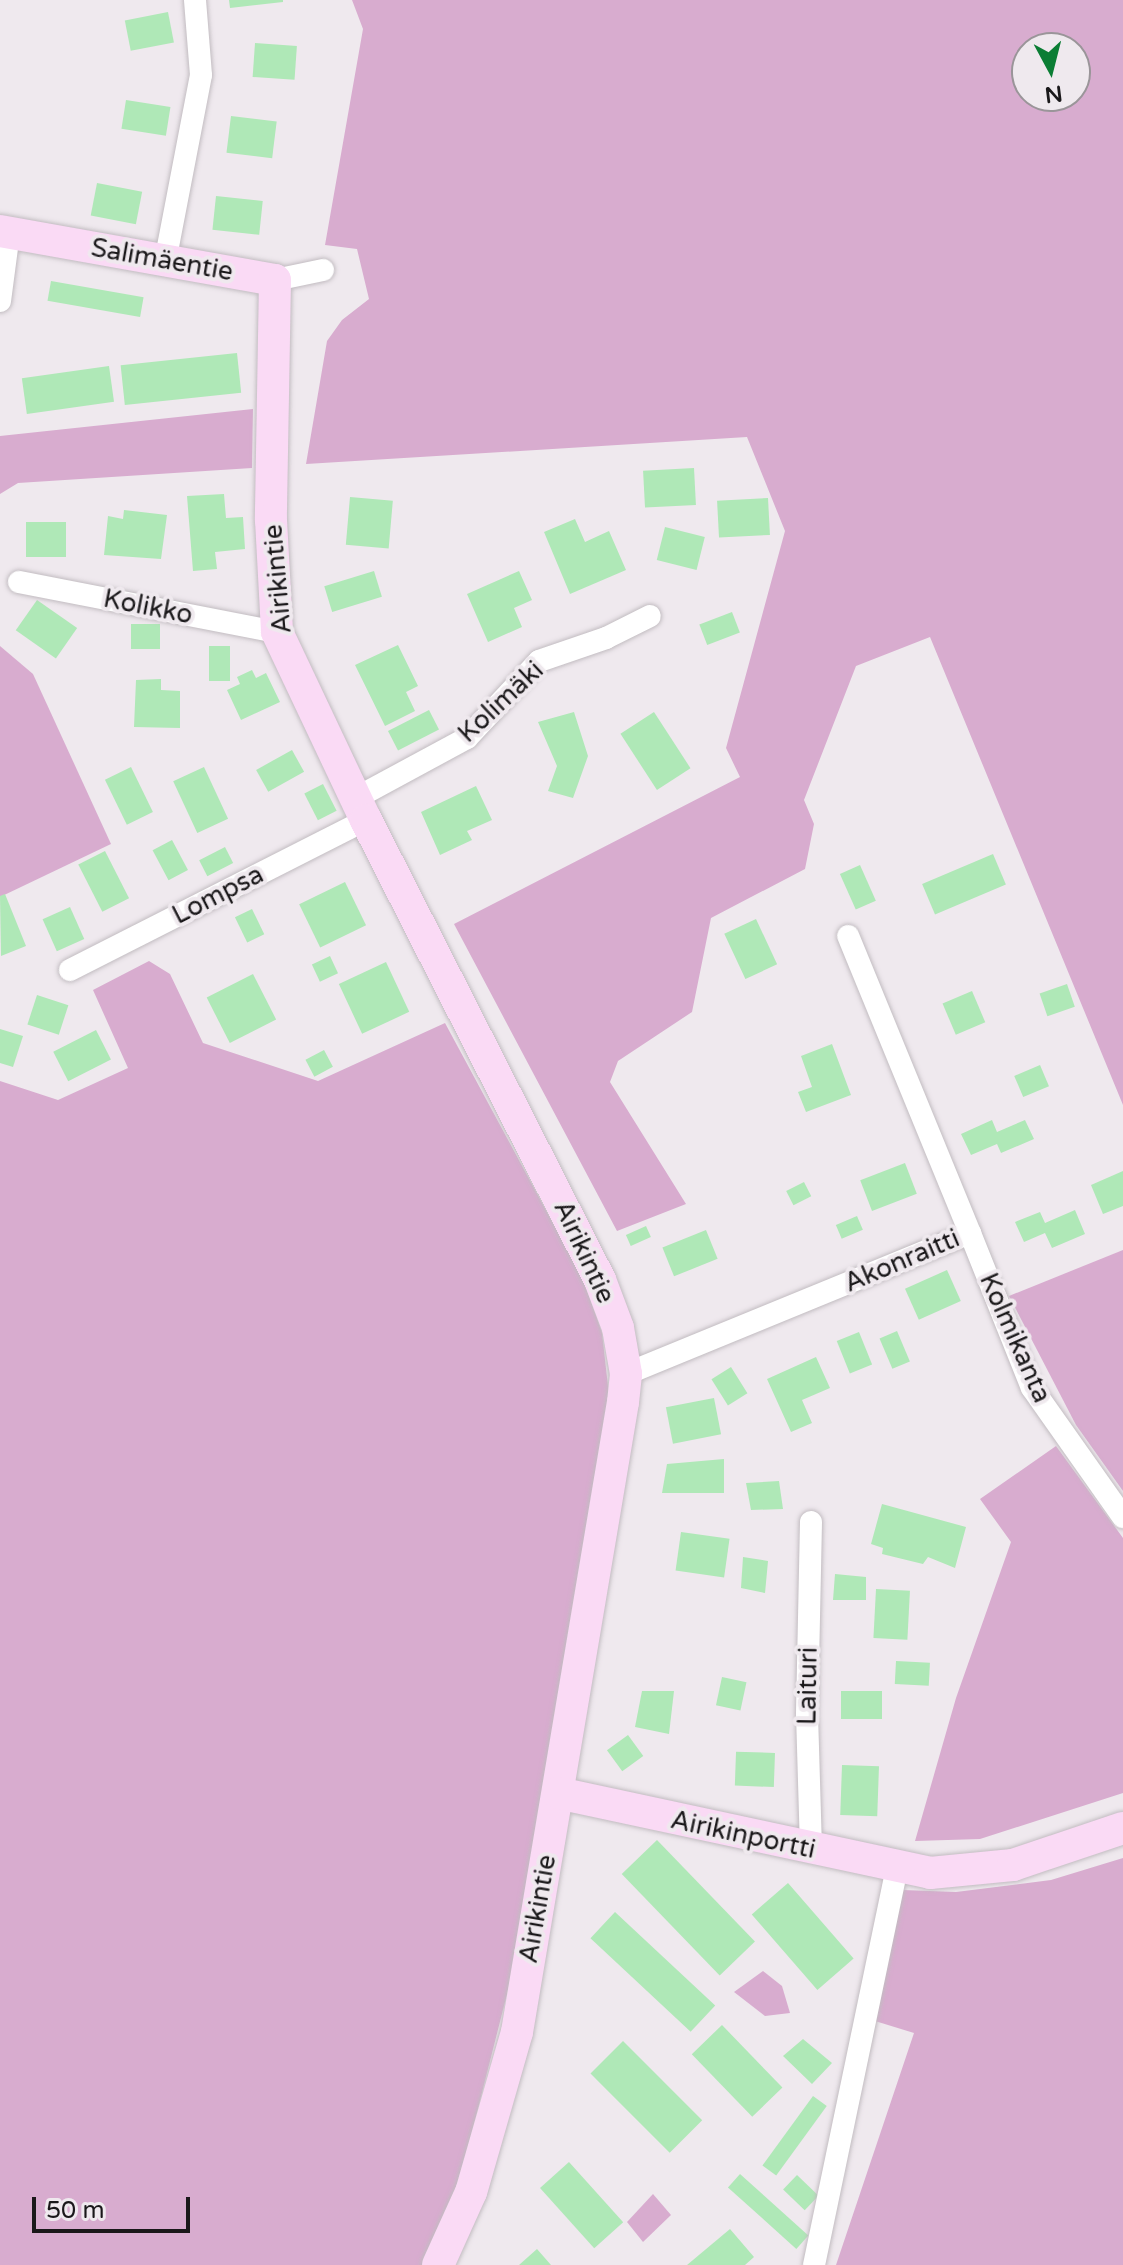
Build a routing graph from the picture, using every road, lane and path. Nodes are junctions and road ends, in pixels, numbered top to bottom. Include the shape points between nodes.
1 (195, 0) edge
2 (5, 232) edge
3 (165, 262) junction
4 (323, 270) dead end
5 (275, 280) junction
6 (0, 301) edge
7 (19, 582) dead end
8 (650, 616) dead end
9 (277, 632) junction
10 (361, 809) junction
11 (848, 936) dead end
12 (70, 970) dead end
13 (970, 1233) junction
14 (626, 1374) junction
15 (1123, 1517) edge
16 (811, 1522) dead end
17 (558, 1793) junction
18 (1123, 1828) edge
19 (811, 1849) junction
20 (897, 1867) junction
21 (438, 2265) edge
22 (814, 2265) edge

1 - 3 street via 201,75
2 - 3 street, Salimäentie
2 - 6 street
3 - 5 street, Salimäentie
4 - 5 street, Salimäentie
5 - 9 street, Airikintie via 271,520
7 - 9 street, Kolikko
8 - 10 street, Kolimäki via 539,661 467,738
9 - 10 street, Airikintie
10 - 12 street, Lompsa
10 - 14 street, Airikintie via 600,1280 618,1328
11 - 13 street, Akonraitti
13 - 14 street, Akonraitti
13 - 15 street, Kolmikanta via 1032,1388
14 - 17 street, Airikintie
16 - 19 street, Laituri
17 - 19 street, Airikinportti
17 - 21 street, Airikintie via 517,2032 471,2192
18 - 20 street, Airikinportti via 1013,1865 930,1873
19 - 20 street, Airikinportti
20 - 22 street

